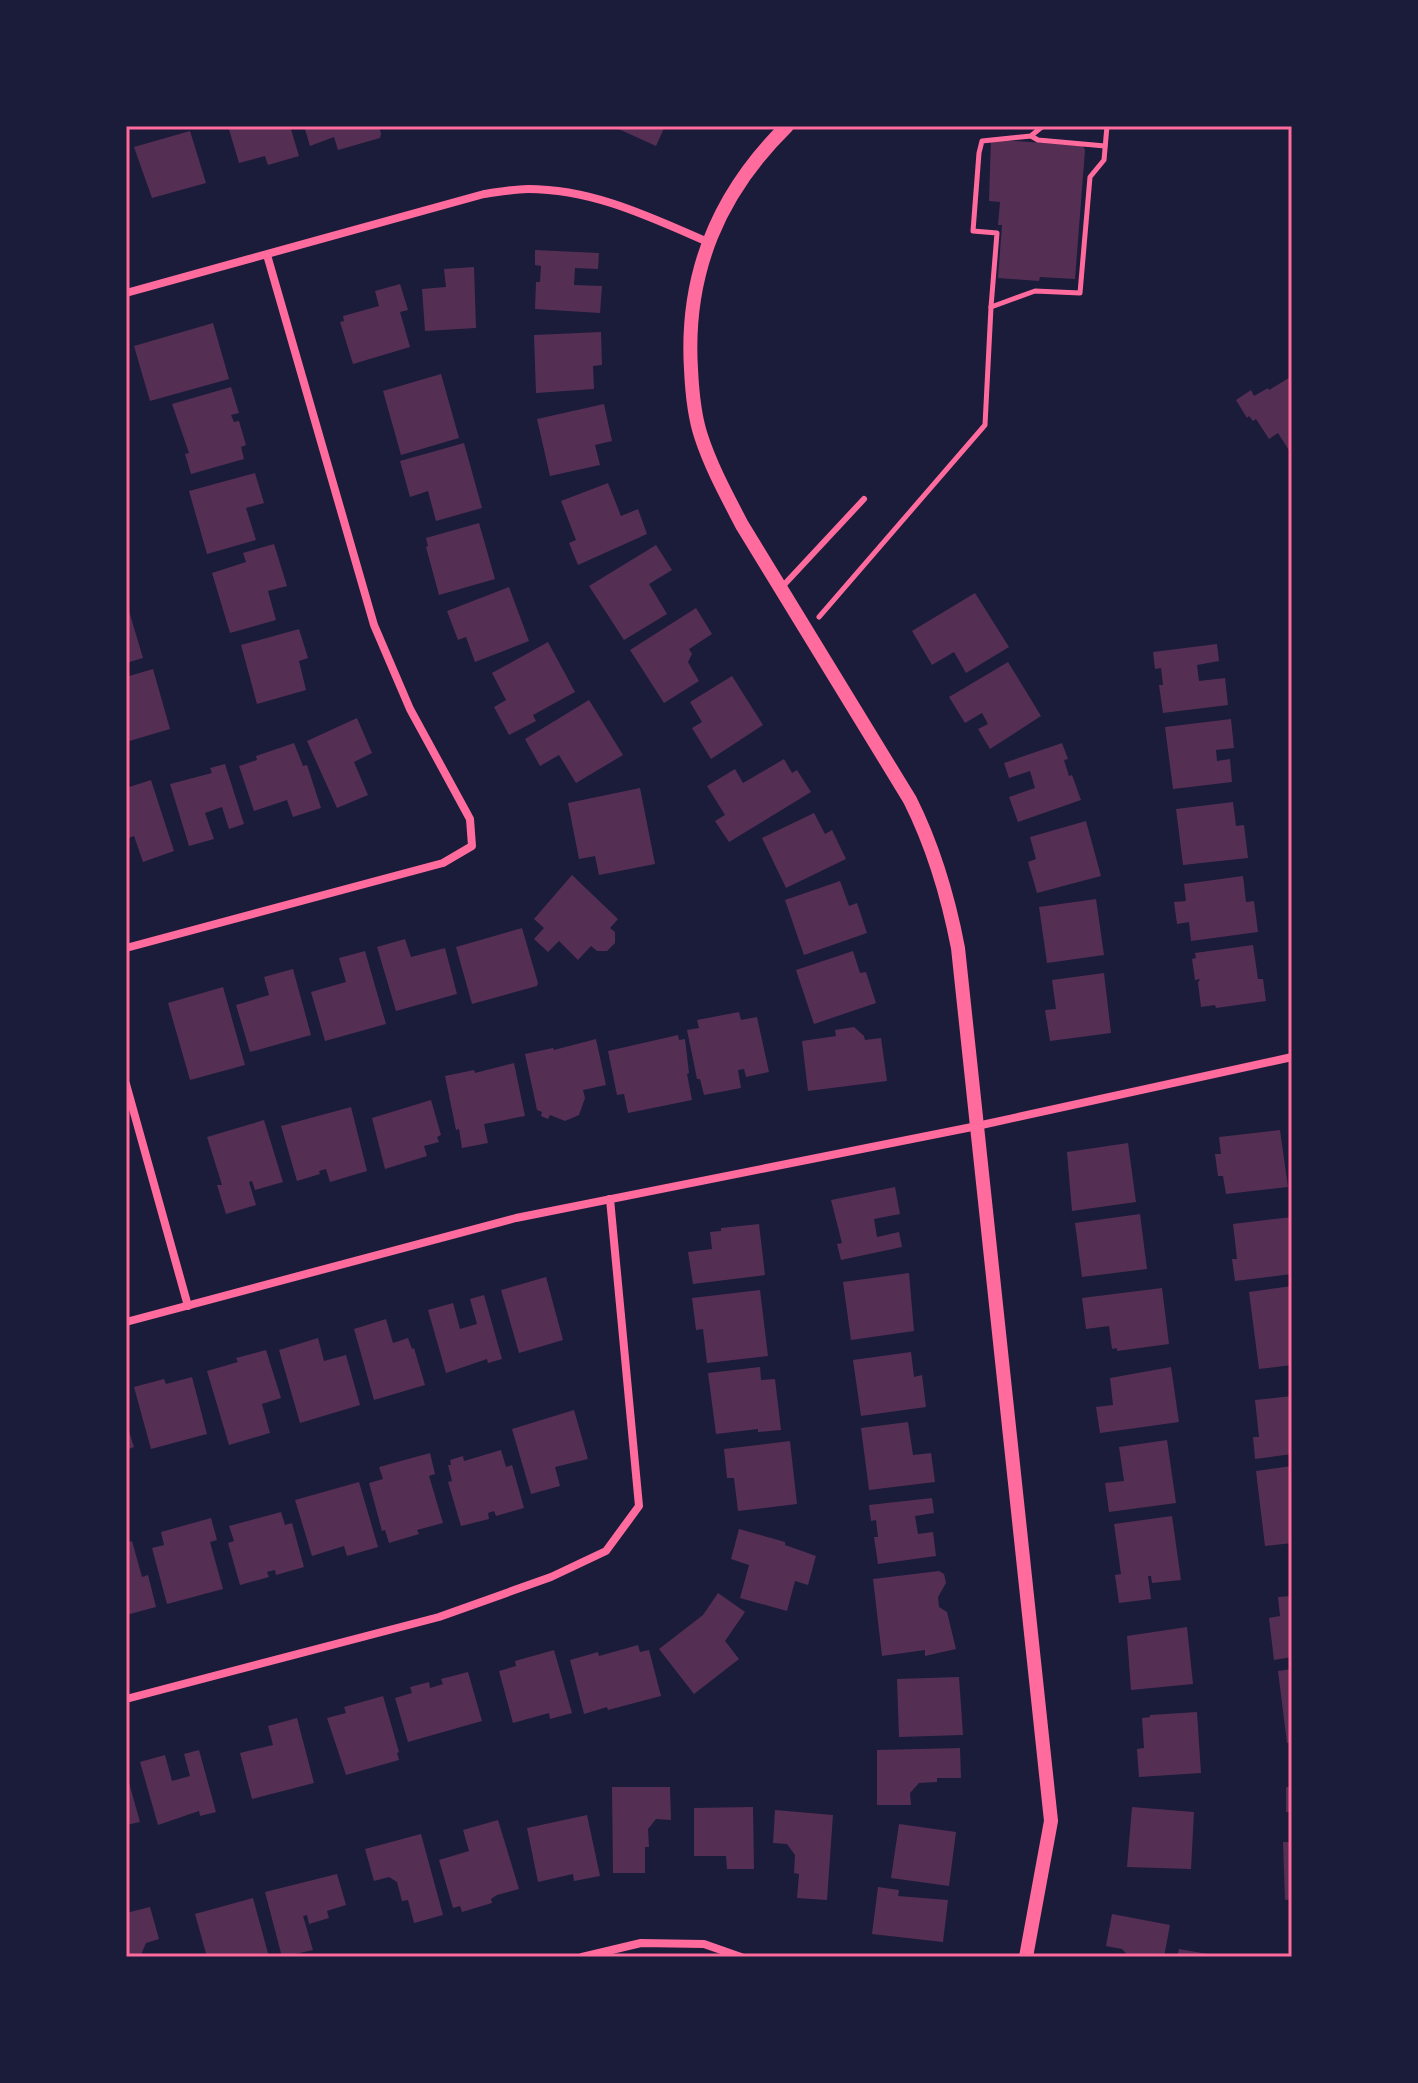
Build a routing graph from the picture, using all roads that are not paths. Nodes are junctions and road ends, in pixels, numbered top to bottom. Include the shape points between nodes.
1 (787, 126) edge
2 (708, 242) junction
3 (267, 255) junction
4 (126, 293) edge
5 (864, 499) dead end
6 (782, 587) junction
7 (126, 948) edge
8 (1292, 1057) edge
9 (126, 1084) edge
10 (977, 1126) junction
11 (610, 1199) junction
12 (188, 1306) junction
13 (126, 1322) edge
14 (126, 1699) edge
15 (582, 1957) edge
16 (741, 1957) edge
17 (1026, 1957) edge

1 - 2 street via 727,200
2 - 3 street via 610,202 527,189 484,194
2 - 6 street via 696,281 689,340 700,433 742,525
3 - 4 street
3 - 7 street via 374,625 410,709 470,819 472,846 443,863
5 - 6 lane
6 - 10 street via 892,766 930,840 958,948
8 - 10 street
9 - 12 street
10 - 11 street
10 - 17 street via 1051,1821
11 - 12 street via 516,1218
11 - 14 street via 639,1506 606,1551 439,1617
12 - 13 street
15 - 16 street via 641,1943 704,1944

